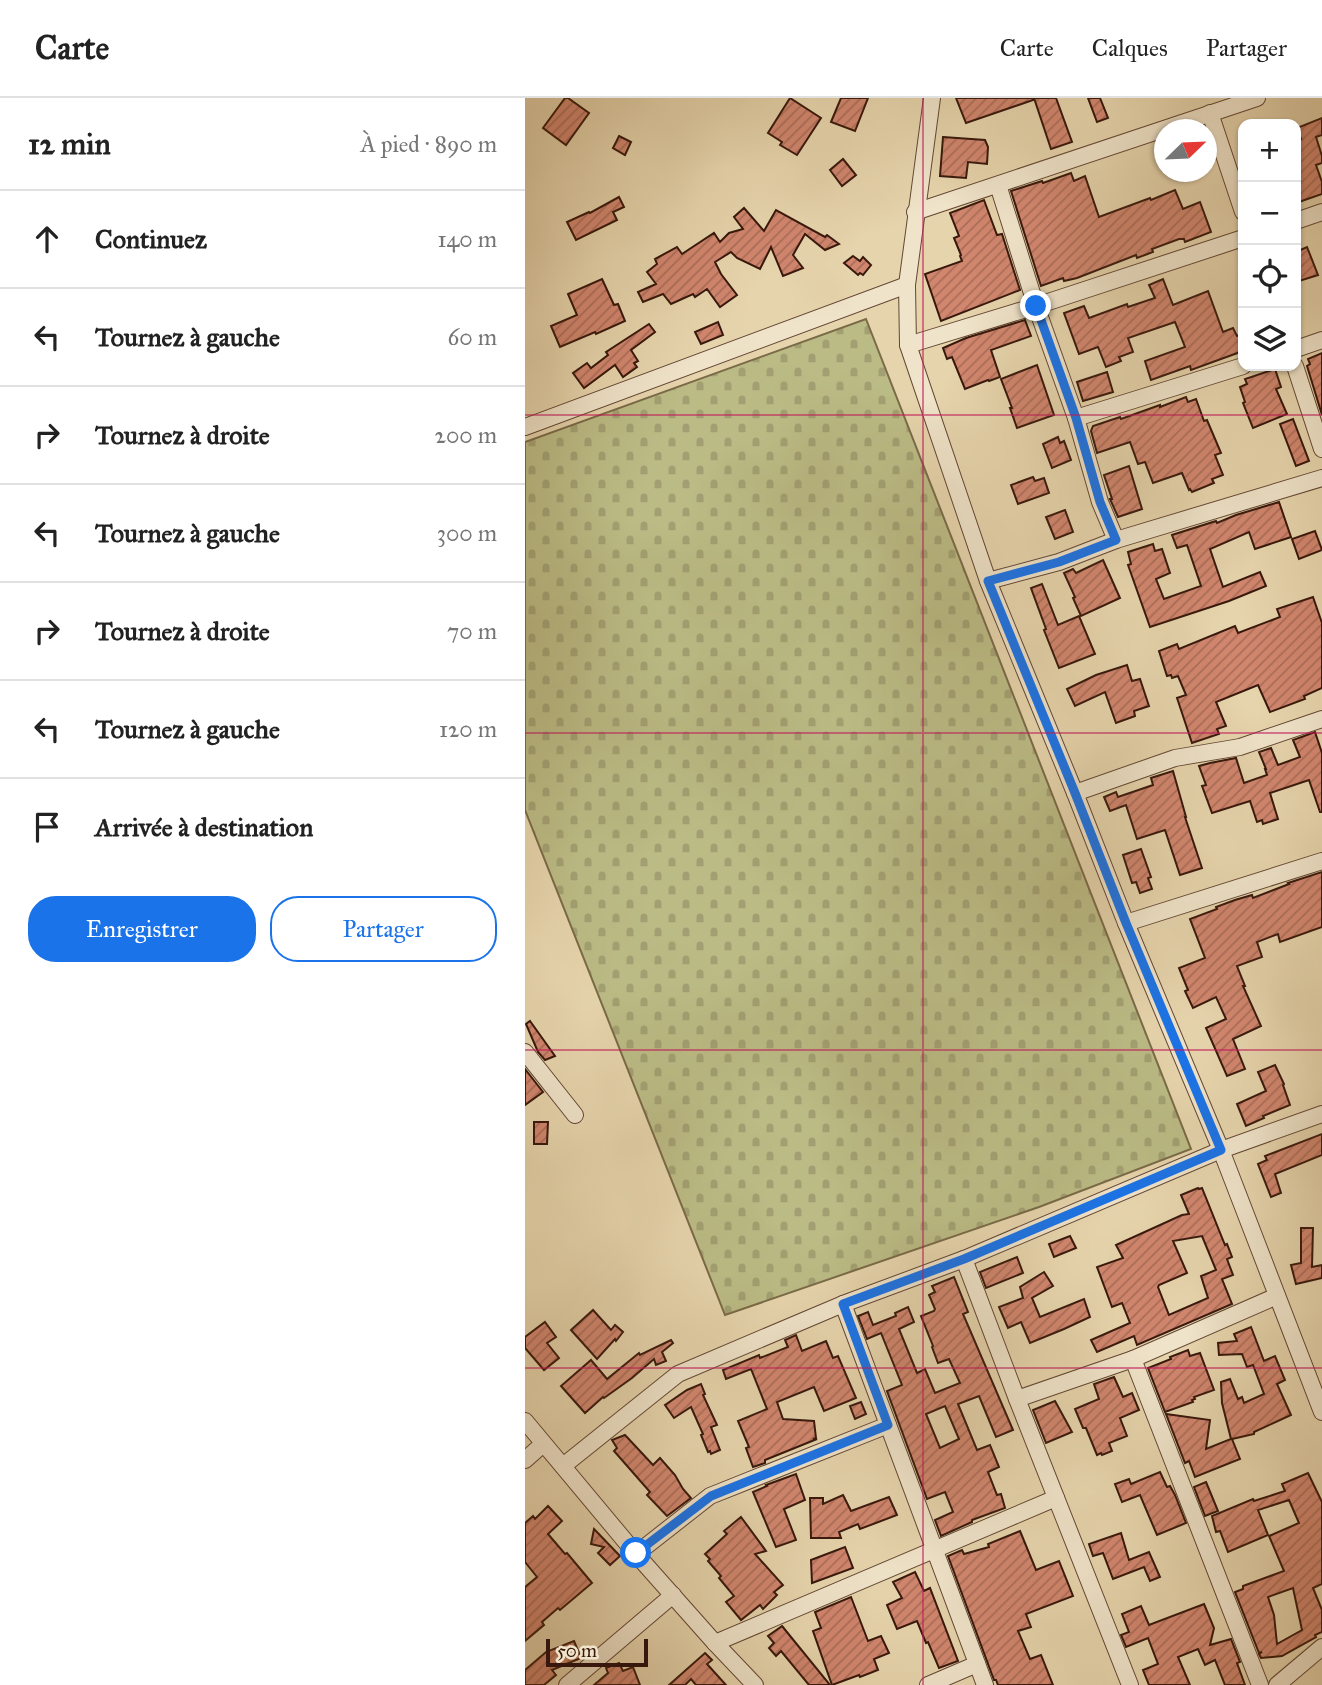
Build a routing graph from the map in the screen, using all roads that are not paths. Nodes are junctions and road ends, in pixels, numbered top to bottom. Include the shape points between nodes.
1 (932, 98) edge
2 (1257, 98) edge
3 (1210, 113) junction
4 (998, 185) junction
5 (1238, 197) edge
6 (915, 212) junction
7 (1322, 212) edge
8 (1301, 218) edge
9 (1238, 240) edge
10 (907, 285) junction
11 (1036, 306) junction
12 (1322, 340) edge
13 (908, 345) junction
14 (1301, 347) edge
15 (1238, 368) edge
16 (1297, 371) edge
17 (1076, 418) junction
18 (525, 428) edge
19 (1322, 449) edge
20 (1322, 478) edge
21 (1116, 540) junction
22 (988, 581) junction
23 (1322, 719) edge
24 (1075, 793) junction
25 (1322, 860) edge
26 (1126, 923) junction
27 (525, 1052) edge
28 (1322, 1114) edge
29 (575, 1115) dead end
30 (1221, 1150) junction
31 (964, 1259) junction
32 (1277, 1296) junction
33 (843, 1304) junction
34 (1133, 1359) junction
35 (1017, 1399) junction
36 (1322, 1412) edge
37 (525, 1421) edge
38 (888, 1425) junction
39 (543, 1444) junction
40 (525, 1460) edge
41 (563, 1466) junction
42 (1056, 1498) junction
43 (935, 1550) junction
44 (636, 1553) junction
45 (673, 1595) junction
46 (715, 1643) junction
47 (1322, 1647) edge
48 (977, 1664) junction
49 (1285, 1682) edge
50 (567, 1685) edge
51 (755, 1685) edge
52 (928, 1685) edge
53 (985, 1685) edge
54 (1131, 1685) edge
55 (1260, 1685) edge

1 - 6 street
2 - 3 street
3 - 4 street
3 - 5 street
4 - 6 street
4 - 11 street
6 - 10 street
7 - 8 street
9 - 11 street
10 - 13 street
10 - 18 street
11 - 13 street
11 - 17 street
12 - 14 street
13 - 22 street
15 - 17 street
16 - 19 street
17 - 21 street
20 - 21 street
21 - 22 street via 1059,562
22 - 24 street
23 - 24 street via 1240,747 1174,758
24 - 26 street
25 - 26 street
26 - 30 street
27 - 29 street
28 - 30 street
30 - 31 street
30 - 32 street
31 - 33 street
31 - 35 street
32 - 34 street
32 - 36 street
33 - 38 street
33 - 41 street via 678,1374
34 - 35 street
34 - 55 street
35 - 42 street
37 - 39 street
38 - 43 street
38 - 44 street via 711,1496
39 - 40 street
39 - 41 street
41 - 44 street
42 - 43 street
42 - 54 street
43 - 46 street
43 - 48 street
44 - 45 street
45 - 46 street
45 - 50 street
46 - 51 street
47 - 49 street
48 - 52 street
48 - 53 street

